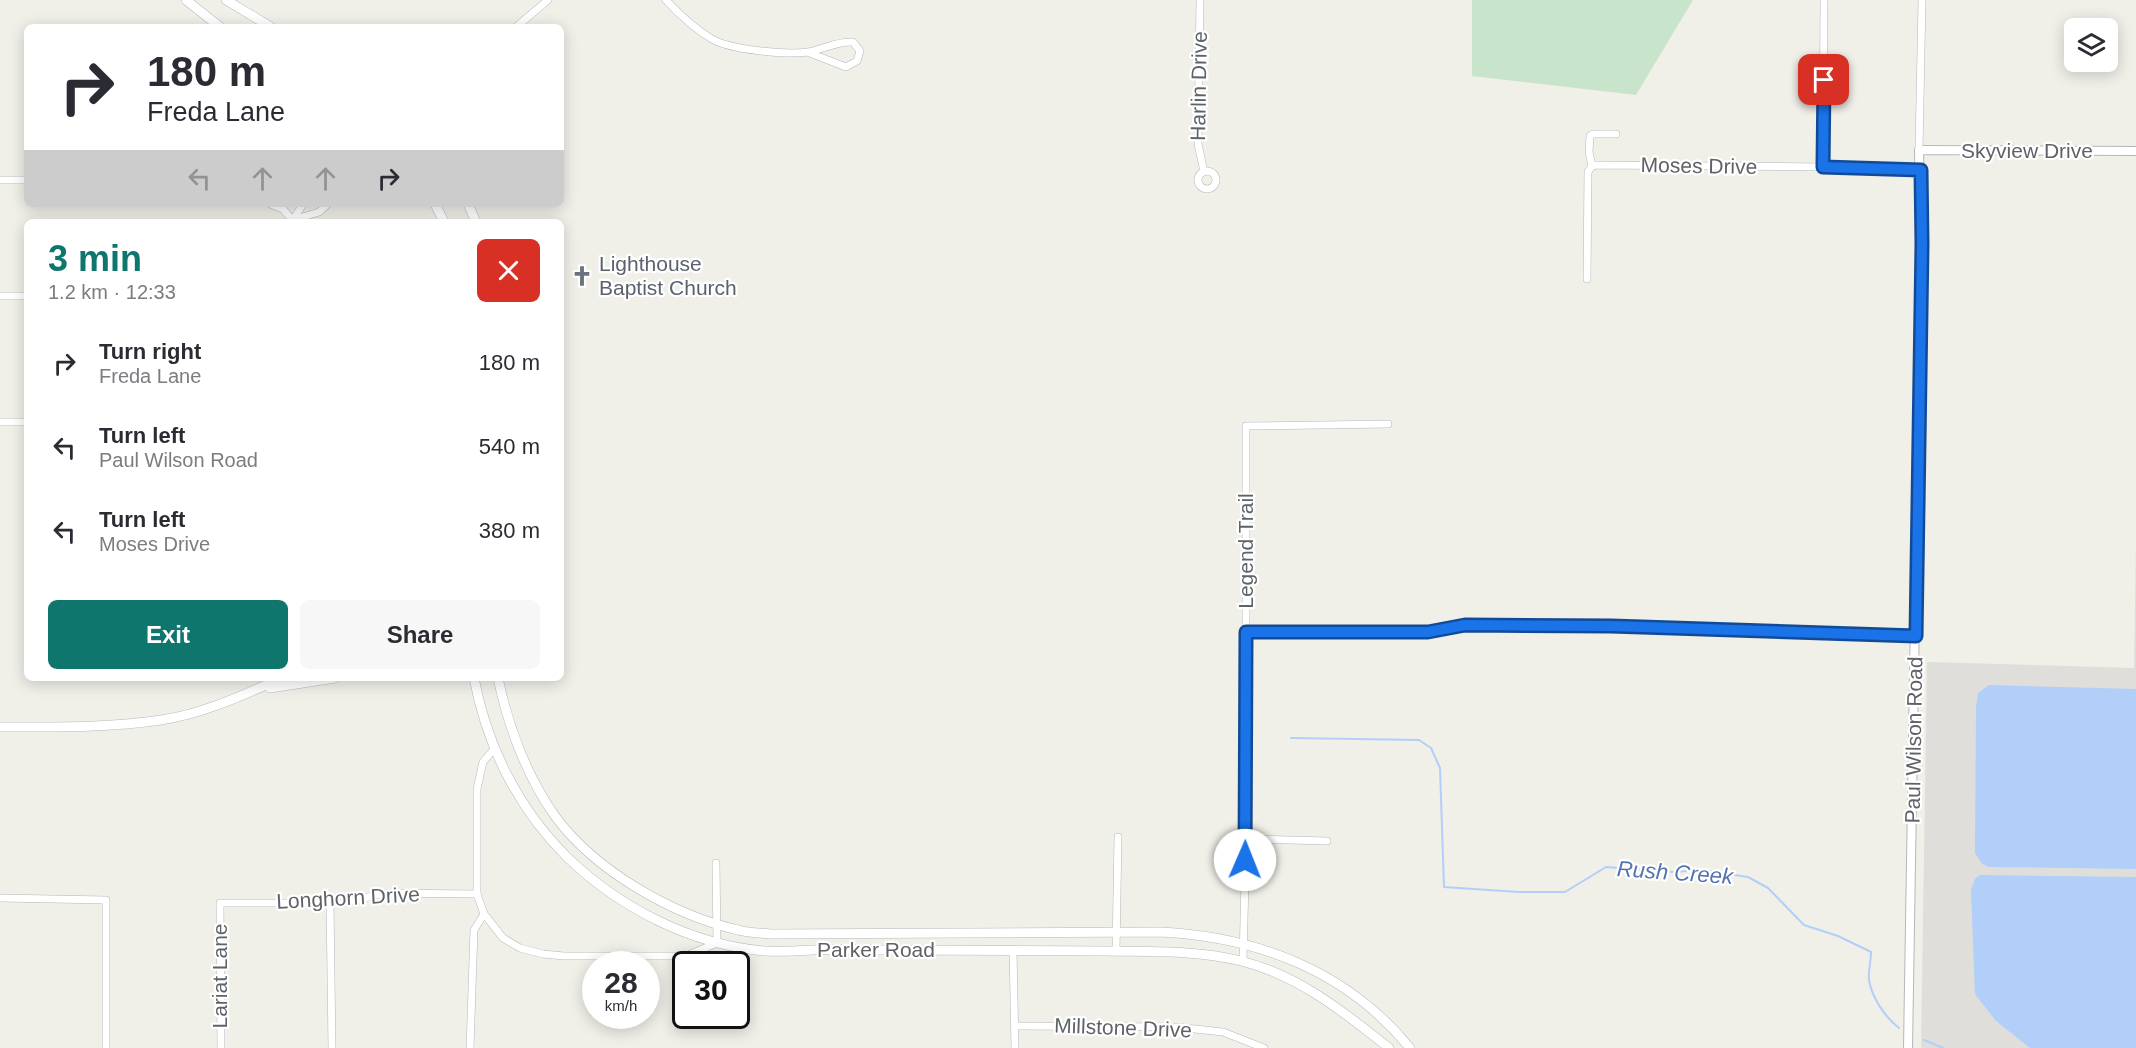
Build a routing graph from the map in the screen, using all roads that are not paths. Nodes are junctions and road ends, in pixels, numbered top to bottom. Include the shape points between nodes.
1 (186, 0) edge
2 (226, 0) edge
3 (548, 0) edge
4 (666, 0) edge
5 (1200, 0) edge
6 (1824, 0) edge
7 (1922, 0) edge
8 (216, 24) edge
9 (266, 24) edge
10 (520, 24) edge
11 (807, 52) junction
12 (1616, 134) dead end
13 (1919, 150) junction
14 (2136, 151) edge
15 (1592, 166) junction
16 (1823, 167) junction
17 (1921, 170) junction
18 (1204, 172) dead end
19 (0, 180) edge
20 (24, 180) edge
21 (278, 207) edge
22 (325, 207) edge
23 (291, 219) edge
24 (299, 219) edge
25 (1587, 279) dead end
26 (0, 296) edge
27 (24, 296) edge
28 (0, 422) edge
29 (24, 422) edge
30 (1388, 424) dead end
31 (1246, 632) junction
32 (1916, 636) junction
33 (275, 681) edge
34 (315, 681) edge
35 (475, 681) edge
36 (499, 681) edge
37 (252, 691) junction
38 (0, 727) edge
39 (494, 749) junction
40 (1118, 837) dead end
41 (1246, 839) junction
42 (1327, 841) dead end
43 (716, 863) dead end
44 (477, 894) junction
45 (0, 898) edge
46 (220, 903) joint
47 (330, 903) junction
48 (484, 914) junction
49 (717, 924) junction
50 (1116, 932) junction
51 (717, 943) junction
52 (1244, 944) junction
53 (1013, 950) junction
54 (1116, 951) junction
55 (1244, 961) junction
56 (1015, 1026) junction
57 (106, 1048) edge
58 (221, 1048) edge
59 (332, 1048) edge
60 (470, 1048) edge
61 (1015, 1048) edge
62 (1264, 1048) edge
63 (1389, 1048) edge
64 (1410, 1048) edge
65 (1908, 1048) edge

1 - 8 main road
2 - 9 main road
3 - 10 street
4 - 11 street via 713,40 760,52
5 - 18 street, Harlin Drive via 1198,144
6 - 16 street
7 - 13 street, Paul Wilson Road
11 - 11 street via 846,67 857,61 860,51 853,42 844,41
12 - 15 street via 1590,136
13 - 14 street, Skyview Drive
13 - 17 street, Paul Wilson Road
15 - 16 street, Moses Drive
15 - 25 street via 1588,172
16 - 17 street, Moses Drive
17 - 32 street, Paul Wilson Road
19 - 20 street
21 - 23 street
22 - 24 street
26 - 27 street
28 - 29 street
30 - 31 street, Legend Trail via 1246,426
31 - 32 street via 1428,632 1465,625
31 - 41 street, Legend Trail
32 - 65 street, Paul Wilson Road
33 - 37 main road
34 - 37 main road
35 - 39 main road, Parker Road
36 - 49 main road, Parker Road via 510,724 538,789 556,817 599,861 667,904
37 - 38 main road via 163,720 105,726
39 - 44 street via 483,762 477,789
39 - 51 main road, Parker Road via 542,831 587,876 667,925
40 - 50 street
41 - 42 street
41 - 52 street, Legend Trail
43 - 49 street
44 - 47 street, Longhorn Drive via 384,893
44 - 48 street
45 - 57 street via 106,900
46 - 47 street, Longhorn Drive
46 - 58 street, Lariat Lane
47 - 59 street
48 - 51 street via 510,943 543,954 686,956
48 - 60 street via 474,930
49 - 50 main road, Parker Road via 770,934
49 - 51 street
50 - 52 main road, Parker Road via 1184,933
50 - 54 street
51 - 53 main road, Parker Road via 784,952
52 - 55 street, Legend Trail
52 - 64 main road, Parker Road via 1292,959 1328,978 1373,1011
53 - 54 main road, Parker Road
53 - 56 street
54 - 55 main road, Parker Road via 1209,954
55 - 63 main road, Parker Road via 1331,1002
56 - 61 street
56 - 62 street, Millstone Drive via 1176,1027 1222,1032

